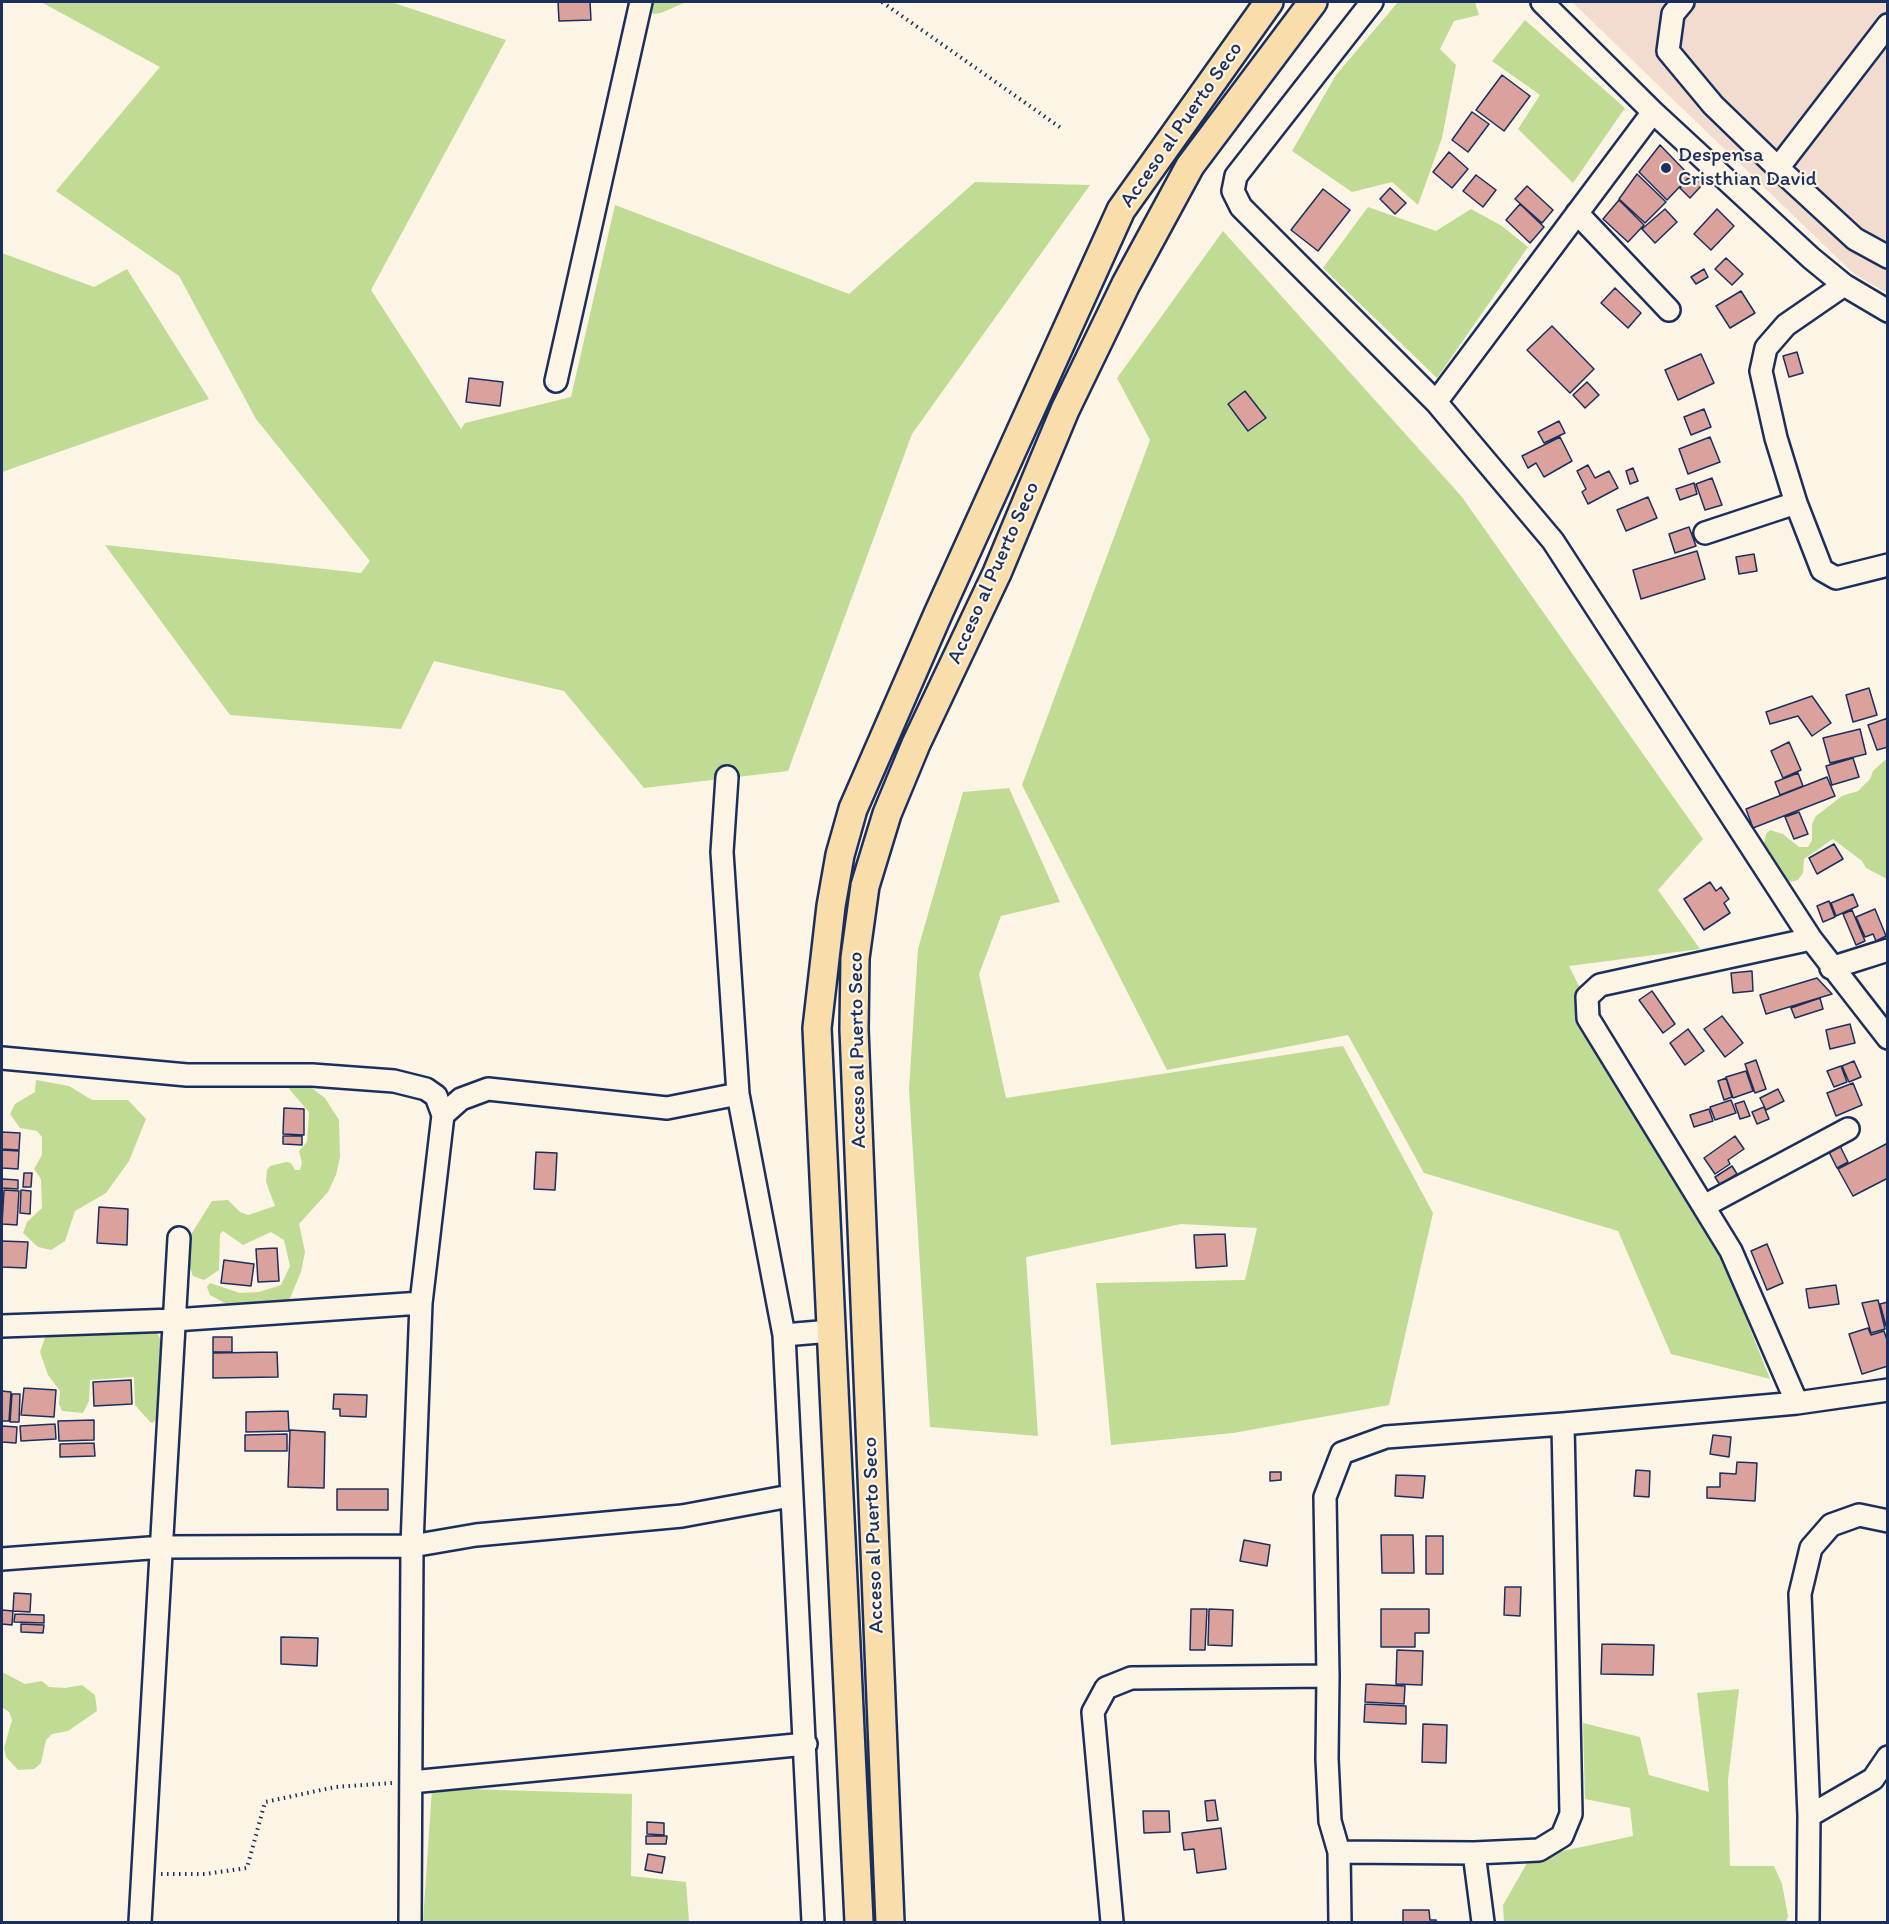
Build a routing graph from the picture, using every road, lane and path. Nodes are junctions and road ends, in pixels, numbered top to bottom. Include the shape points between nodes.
1 (641, 2) edge
2 (882, 2) edge
3 (1269, 2) edge
4 (1313, 2) edge
5 (1372, 2) edge
6 (1542, 2) edge
7 (1683, 2) edge
8 (1887, 25) edge
9 (1653, 112) junction
10 (1060, 128) dead end
11 (1778, 168) junction
12 (1577, 213) junction
13 (1887, 257) edge
14 (1844, 285) junction
15 (1669, 310) dead end
16 (1887, 311) edge
17 (556, 381) dead end
18 (1436, 402) junction
19 (1796, 503) junction
20 (1705, 533) dead end
21 (1887, 565) edge
22 (727, 777) dead end
23 (1811, 939) junction
24 (1887, 950) edge
25 (1832, 968) junction
26 (1887, 1038) edge
27 (2, 1058) edge
28 (738, 1095) junction
29 (443, 1115) junction
30 (1848, 1129) dead end
31 (1704, 1206) junction
32 (179, 1238) dead end
33 (421, 1303) junction
34 (174, 1320) junction
35 (2, 1326) edge
36 (831, 1330) junction
37 (784, 1335) junction
38 (1887, 1390) edge
39 (1797, 1403) junction
40 (1563, 1424) junction
41 (790, 1496) junction
42 (1887, 1521) edge
43 (412, 1546) junction
44 (163, 1547) junction
45 (2, 1559) edge
46 (1328, 1676) junction
47 (806, 1743) junction
48 (1887, 1757) edge
49 (411, 1782) junction
50 (1809, 1816) junction
51 (1339, 1852) junction
52 (1474, 1853) junction
53 (143, 1874) junction
54 (140, 1923) edge
55 (410, 1923) edge
56 (813, 1923) edge
57 (859, 1923) edge
58 (890, 1923) edge
59 (1112, 1923) edge
60 (1340, 1923) edge
61 (1483, 1923) edge
62 (1808, 1923) edge

1 - 17 street
2 - 10 path
3 - 36 main road, Acceso al Puerto Seco via 1121,210 853,809 831,906 817,1028
4 - 58 main road, Acceso al Puerto Seco via 1190,166 1126,284 1065,410 997,573 916,744 887,814 865,886 855,958 854,1029
5 - 18 street via 1236,176 1233,191 1241,207
6 - 9 street
7 - 11 street via 1673,15 1668,51 1713,105
8 - 11 street
9 - 12 street
9 - 14 street
11 - 13 street via 1855,239
12 - 15 street
12 - 18 street
14 - 16 street
14 - 19 street via 1786,325 1766,348 1761,371
18 - 23 street via 1553,541
19 - 20 street
19 - 21 street via 1822,570 1836,578
22 - 28 street via 722,852
23 - 25 street
23 - 31 street via 1599,985 1587,998 1588,1018
24 - 25 street
25 - 26 street
27 - 29 street via 187,1075 312,1075 394,1081 426,1089 436,1096
28 - 29 street via 667,1108 488,1089 461,1099
28 - 37 street
29 - 33 street
30 - 31 street
31 - 39 street via 1731,1251
32 - 34 street
33 - 34 street
33 - 43 street
34 - 35 street
34 - 44 street
36 - 37 street
36 - 57 main road, Acceso al Puerto Seco
37 - 41 street
38 - 39 street
39 - 40 street
40 - 46 street via 1386,1437 1342,1453 1325,1497
40 - 52 street via 1571,1814 1562,1836 1539,1850
41 - 43 street via 682,1516 476,1535
41 - 47 street
42 - 50 street via 1859,1515 1831,1524 1811,1548 1800,1594
43 - 44 street
43 - 49 street
44 - 45 street
44 - 53 street
46 - 51 street via 1330,1821
46 - 59 street via 1131,1678 1106,1688 1093,1713
47 - 49 street
47 - 56 street
48 - 50 street via 1873,1779
49 - 53 path via 335,1787 265,1802 247,1868 205,1874
49 - 55 street
50 - 62 street
51 - 52 street
51 - 60 street
52 - 61 street
53 - 54 street

